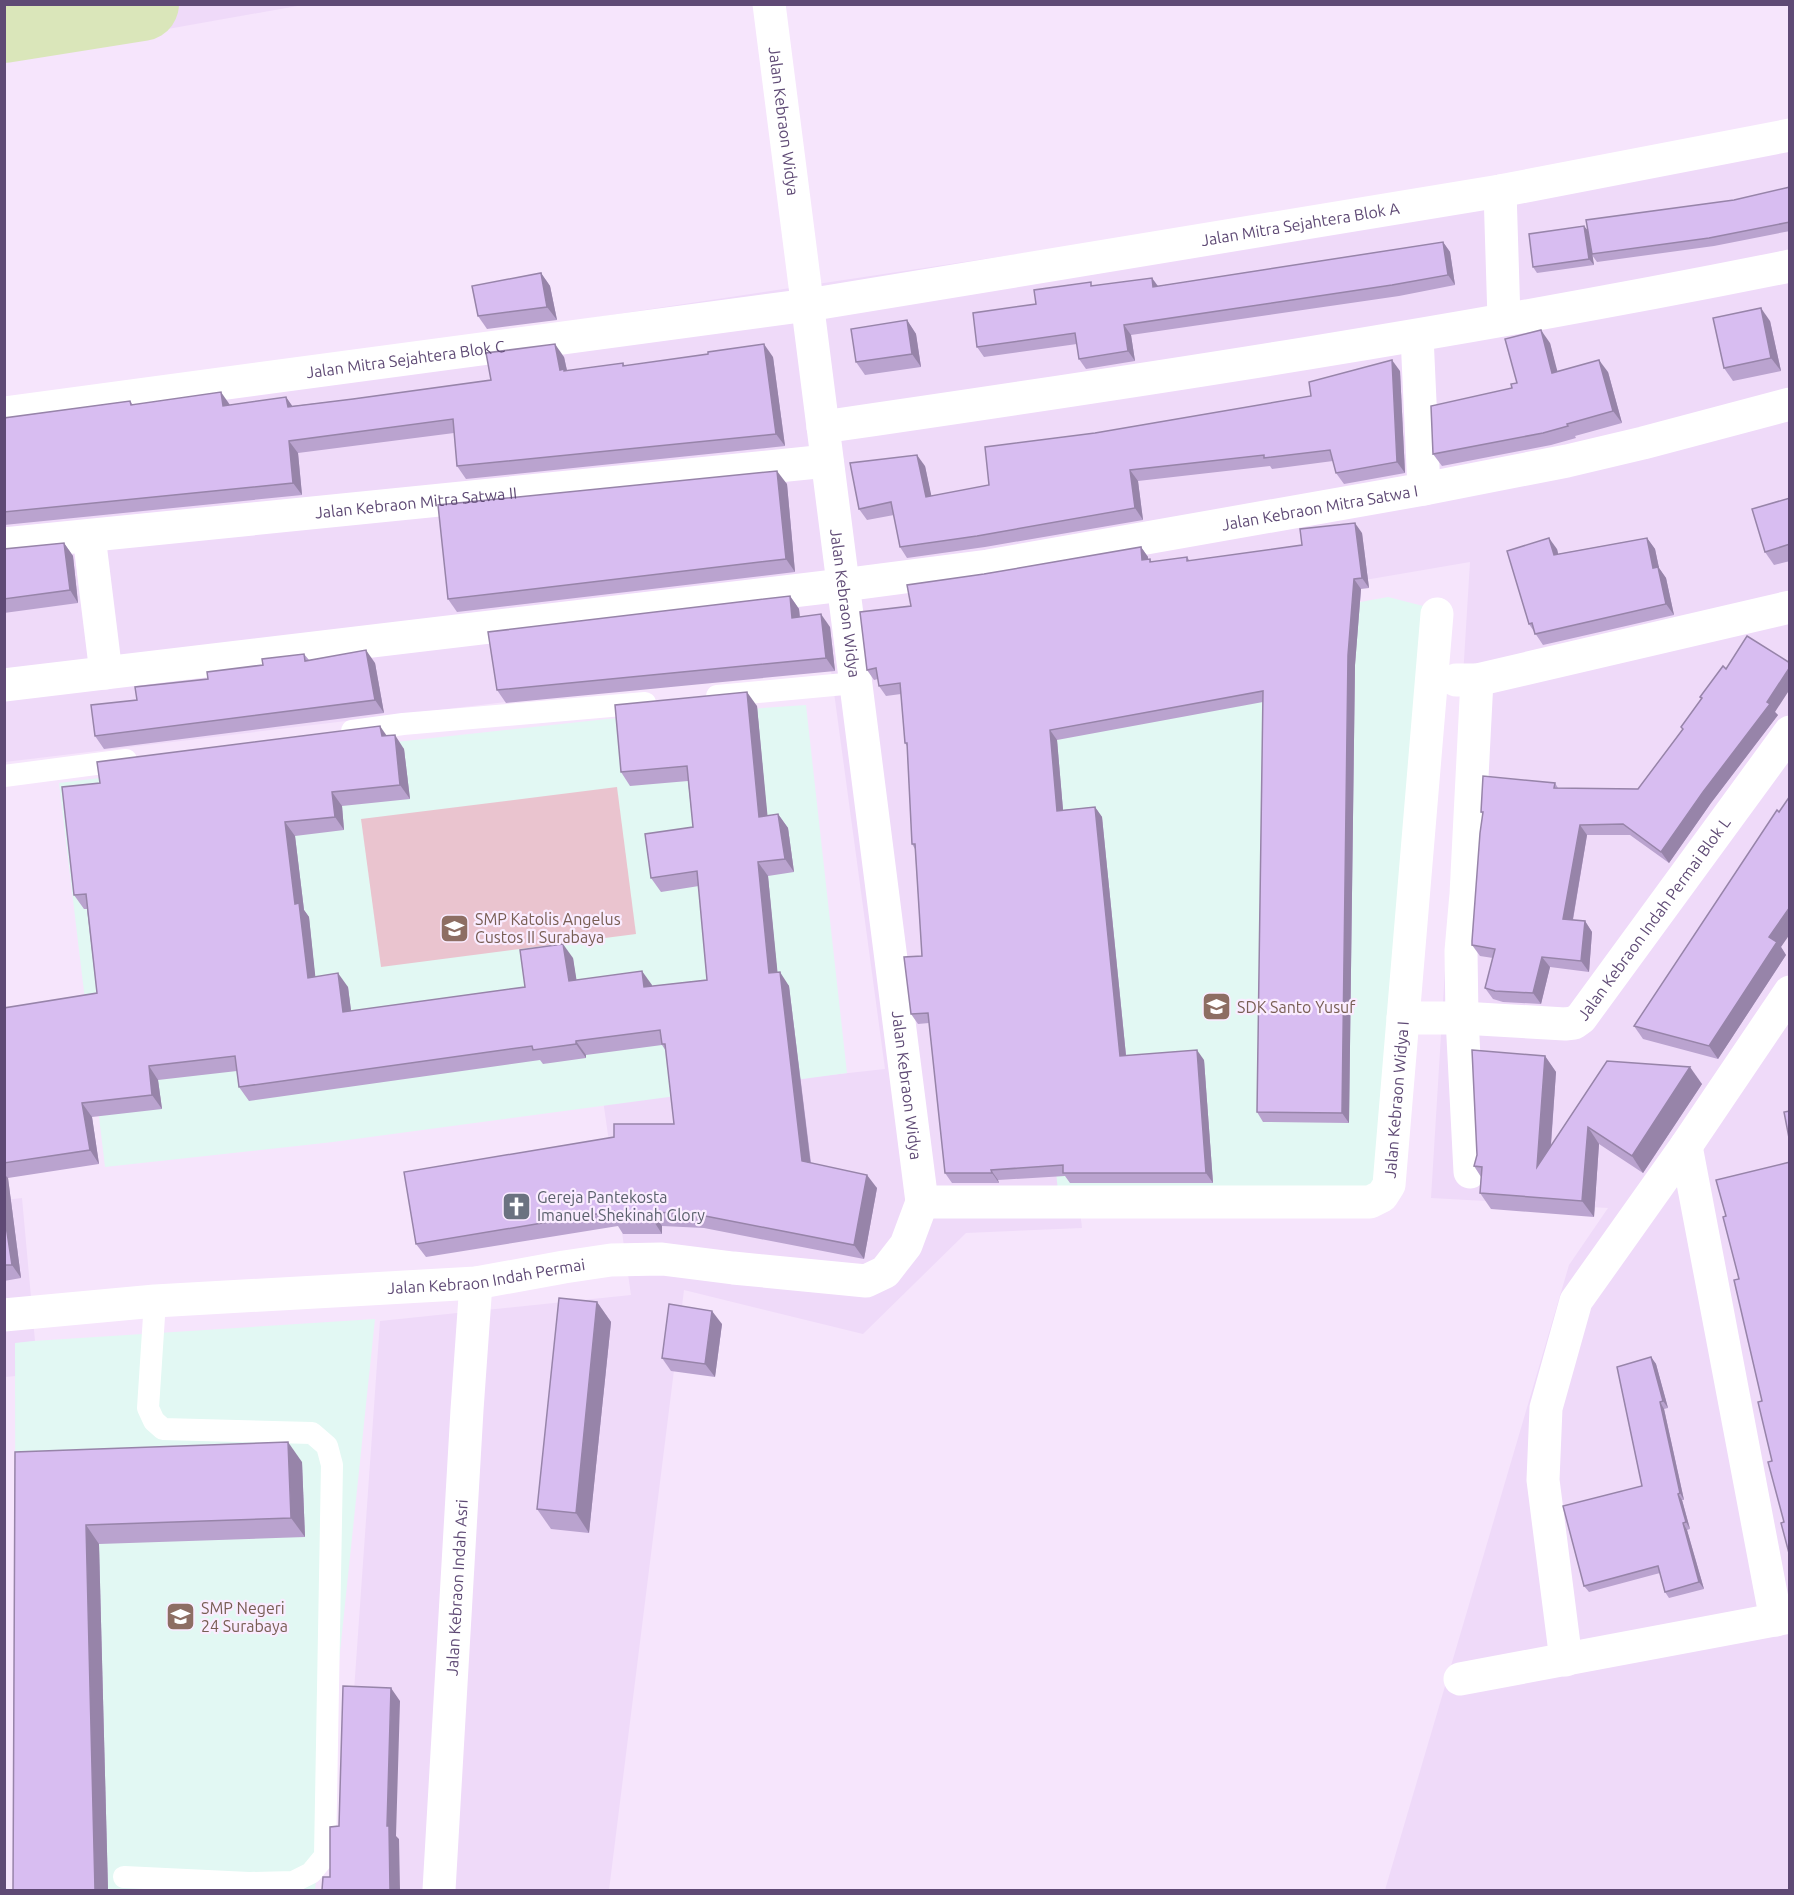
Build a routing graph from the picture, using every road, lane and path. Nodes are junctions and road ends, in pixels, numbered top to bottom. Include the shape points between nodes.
1 (769, 4) edge
2 (1790, 135) edge
3 (1500, 190) junction
4 (1790, 266) edge
5 (808, 306) junction
6 (1504, 319) junction
7 (1417, 336) junction
8 (1790, 404) edge
9 (4, 413) edge
10 (823, 427) junction
11 (827, 461) junction
12 (1424, 489) junction
13 (89, 536) junction
14 (4, 544) edge
15 (843, 585) junction
16 (1790, 607) edge
17 (1437, 614) dead end
18 (106, 673) junction
19 (1430, 679) junction
20 (1477, 680) junction
21 (855, 683) junction
22 (4, 685) edge
23 (691, 699) edge
24 (668, 701) edge
25 (1790, 732) edge
26 (333, 734) edge
27 (145, 758) edge
28 (4, 776) edge
29 (1790, 992) edge
30 (1462, 1017) junction
31 (1403, 1018) junction
32 (1686, 1146) junction
33 (1470, 1172) dead end
34 (922, 1202) junction
35 (476, 1283) junction
36 (155, 1301) junction
37 (4, 1315) edge
38 (1783, 1619) edge
39 (1566, 1660) junction
40 (1460, 1679) dead end
41 (124, 1877) dead end
42 (439, 1890) edge

1 - 5 street, Jalan Kebraon Widya
2 - 3 street, Jalan Mitra Sejahtera Blok A
3 - 5 street, Jalan Mitra Sejahtera Blok A
3 - 6 street
4 - 6 street
5 - 9 street, Jalan Mitra Sejahtera Blok C
5 - 10 street, Jalan Kebraon Widya
6 - 7 street
7 - 10 street
7 - 12 street
8 - 12 street, Jalan Kebraon Mitra Satwa I via 1611,451
10 - 11 street, Jalan Kebraon Widya
11 - 13 street, Jalan Kebraon Mitra Satwa II
11 - 15 street, Jalan Kebraon Widya
12 - 15 street, Jalan Kebraon Mitra Satwa I via 999,564
13 - 14 street, Jalan Kebraon Mitra Satwa II
13 - 18 street
15 - 18 street, Jalan Kebraon Mitra Satwa I
15 - 21 street, Jalan Kebraon Widya
16 - 20 street
17 - 19 street, Jalan Kebraon Widya I
18 - 22 street, Jalan Kebraon Mitra Satwa I
19 - 20 street
19 - 31 street, Jalan Kebraon Widya I
20 - 30 street via 1461,951
21 - 23 lane
21 - 34 street, Jalan Kebraon Widya
24 - 26 lane via 403,724
25 - 30 street, Jalan Kebraon Indah Permai Blok L via 1581,1018 1565,1024
27 - 28 lane
29 - 32 street
30 - 31 street, Jalan Kebraon Indah Permai Blok L
30 - 33 street
31 - 34 street, Jalan Kebraon Widya I via 1389,1185 1382,1196 1370,1202
32 - 38 street
32 - 39 street via 1576,1301 1545,1408 1543,1480
34 - 35 street, Jalan Kebraon Indah Permai via 906,1245 885,1272 866,1281 662,1259 611,1260
35 - 36 street, Jalan Kebraon Indah Permai
35 - 42 street, Jalan Kebraon Indah Asri
36 - 37 street, Jalan Kebraon Indah Permai
36 - 41 lane via 148,1408 153,1421 163,1429 312,1433 327,1446 332,1465 325,1856 311,1874 293,1882
38 - 39 street
39 - 40 street

